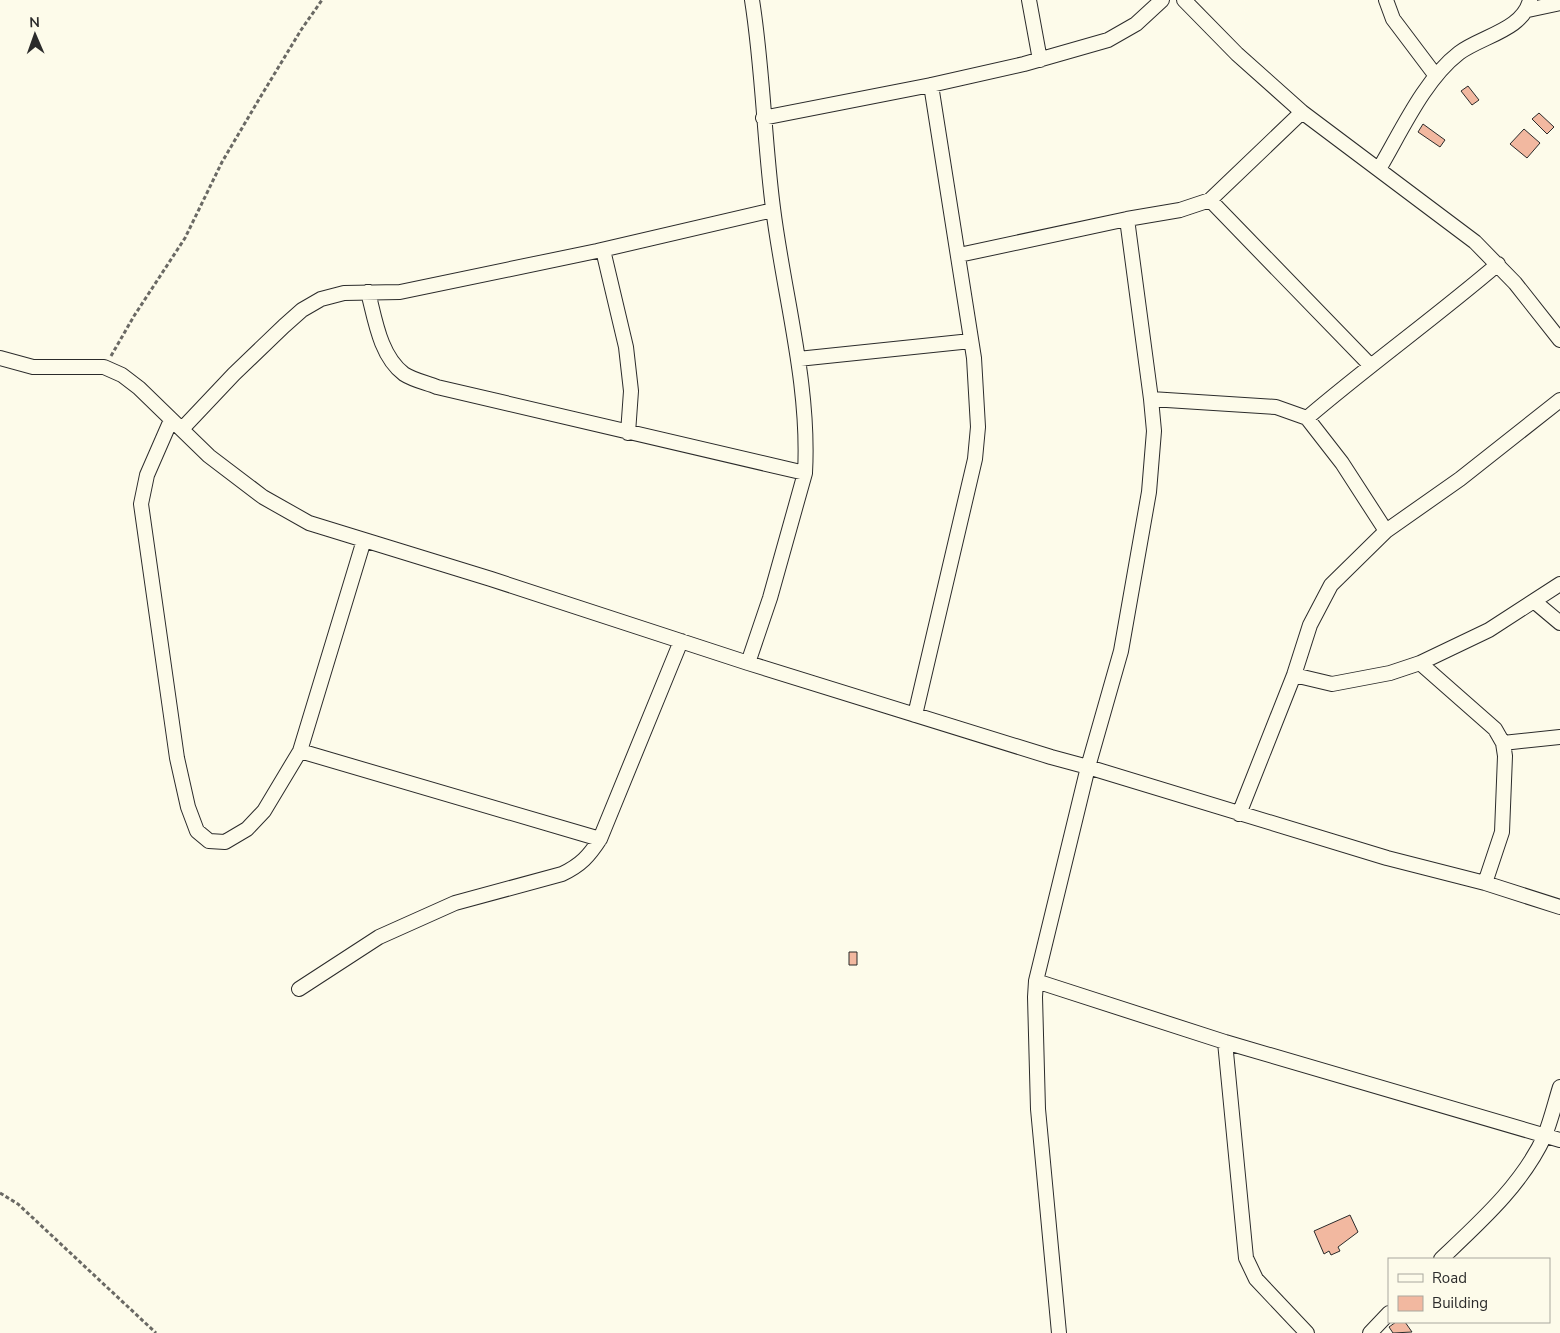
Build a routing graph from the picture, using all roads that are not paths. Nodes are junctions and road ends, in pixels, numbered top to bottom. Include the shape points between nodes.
1 (752, 0) edge
2 (1029, 0) edge
3 (1162, 0) edge
4 (1184, 0) edge
5 (1386, 0) edge
6 (1560, 3) edge
7 (1529, 5) edge
8 (1040, 60) junction
9 (1436, 76) junction
10 (931, 85) junction
11 (1302, 112) junction
12 (763, 118) junction
13 (1378, 169) junction
14 (1210, 200) junction
15 (773, 210) junction
16 (1127, 219) junction
17 (603, 250) junction
18 (959, 254) junction
19 (1498, 264) junction
20 (368, 292) junction
21 (1560, 340) edge
22 (971, 341) junction
23 (0, 358) edge
24 (798, 359) junction
25 (1370, 365) junction
26 (1152, 399) junction
27 (1560, 400) edge
28 (1307, 418) junction
29 (176, 425) junction
30 (628, 433) junction
31 (805, 473) junction
32 (1386, 531) junction
33 (364, 540) junction
34 (1560, 584) edge
35 (1535, 602) junction
36 (1560, 623) edge
37 (681, 641) junction
38 (748, 663) junction
39 (1420, 663) junction
40 (1294, 675) junction
41 (915, 715) junction
42 (1560, 737) edge
43 (1503, 743) junction
44 (300, 751) junction
45 (1088, 767) junction
46 (1239, 814) junction
47 (600, 839) junction
48 (1485, 883) junction
49 (1560, 907) edge
50 (1036, 981) junction
51 (298, 989) dead end
52 (1225, 1042) junction
53 (1560, 1087) edge
54 (1545, 1135) junction
55 (1560, 1140) edge
56 (1442, 1258) edge
57 (1388, 1314) edge
58 (1059, 1333) edge
59 (1307, 1333) edge
60 (1370, 1333) edge

1 - 12 street
2 - 8 street
3 - 8 street via 1136,24 1108,40
4 - 11 street via 1237,54
5 - 9 street via 1393,19
6 - 7 street
7 - 9 street via 1519,20 1466,48
8 - 10 street
9 - 13 street
10 - 12 street
10 - 18 street
11 - 13 street
11 - 14 street
12 - 15 street
13 - 19 street via 1475,242
14 - 16 street via 1180,210
14 - 25 street
15 - 17 street
15 - 24 street
16 - 18 street
16 - 26 street
17 - 20 street via 400,292
17 - 30 street via 626,347 632,391
18 - 22 street
19 - 21 street
19 - 25 street via 1454,302
20 - 29 street via 344,293 322,299 302,310
20 - 30 street via 383,344 392,362 405,375 437,387
22 - 24 street
22 - 41 street via 978,427 975,459
23 - 29 street via 33,367 104,367 139,388
24 - 31 street
25 - 28 street
26 - 28 street via 1276,407
26 - 45 street via 1154,431 1149,492 1121,651
27 - 32 street via 1460,479
28 - 32 street via 1342,462
29 - 33 street via 208,456 263,497 309,523
29 - 44 street via 147,475 141,504 176,758 197,831 209,842 225,842 247,829 264,811
30 - 31 street
31 - 38 street
32 - 40 street via 1331,585 1310,625
33 - 37 street
33 - 44 street
34 - 35 street
35 - 36 street
35 - 39 street via 1490,630
37 - 38 street
37 - 47 street
38 - 41 street
39 - 40 street via 1390,673 1332,684
39 - 43 street via 1495,729
40 - 46 street
41 - 45 street
42 - 43 street
43 - 48 street via 1502,832
44 - 47 street
45 - 46 street
45 - 50 street
46 - 48 street
47 - 51 street via 579,866 562,874 447,907 379,937
48 - 49 street
50 - 52 street
50 - 58 street via 1038,1109
52 - 54 street
52 - 59 street via 1246,1258 1256,1279
53 - 54 street
54 - 55 street
54 - 56 street via 1523,1174
57 - 60 street

